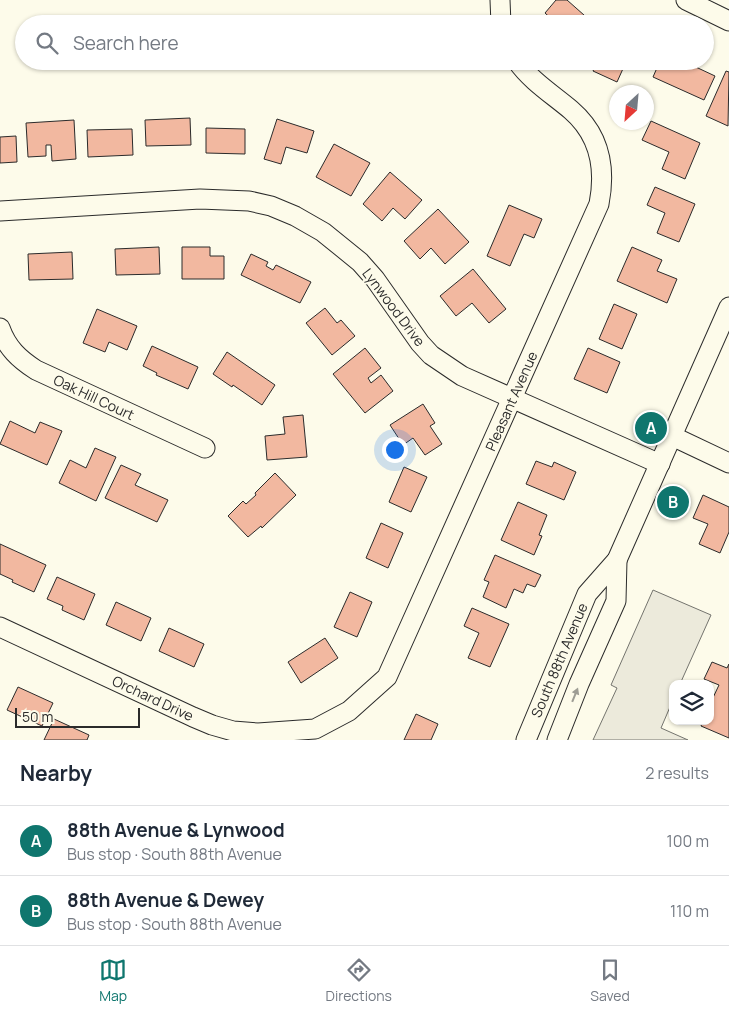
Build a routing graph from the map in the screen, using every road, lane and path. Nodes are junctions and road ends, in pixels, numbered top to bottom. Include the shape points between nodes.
1 (500, 0) edge
2 (686, 0) edge
3 (501, 15) edge
4 (729, 21) edge
5 (523, 70) edge
6 (0, 211) edge
7 (729, 307) edge
8 (0, 328) edge
9 (513, 398) junction
10 (672, 436) junction
11 (205, 448) dead end
12 (729, 463) edge
13 (660, 464) junction
14 (617, 560) junction
15 (0, 627) edge
16 (314, 729) joint
17 (526, 740) edge
18 (557, 740) edge

1 - 3 street
2 - 4 street
5 - 9 street, Pleasant Avenue via 573,111 588,130 598,146 603,184 599,204
6 - 9 street, Lynwood Drive via 200,199 271,206 323,232 360,262 431,355 462,376
7 - 10 street, South 88th Avenue
8 - 11 street, Oak Hill Court via 12,351 36,370
9 - 13 street, Lynwood Drive
9 - 16 street, Pleasant Avenue via 387,678 350,711
10 - 12 street
10 - 13 street, South 88th Avenue
13 - 14 street, South 88th Avenue
14 - 17 street, South 88th Avenue via 587,594
18 -> 14 street, South 88th Avenue via 616,601
15 - 16 street, Orchard Drive via 212,725 258,733

